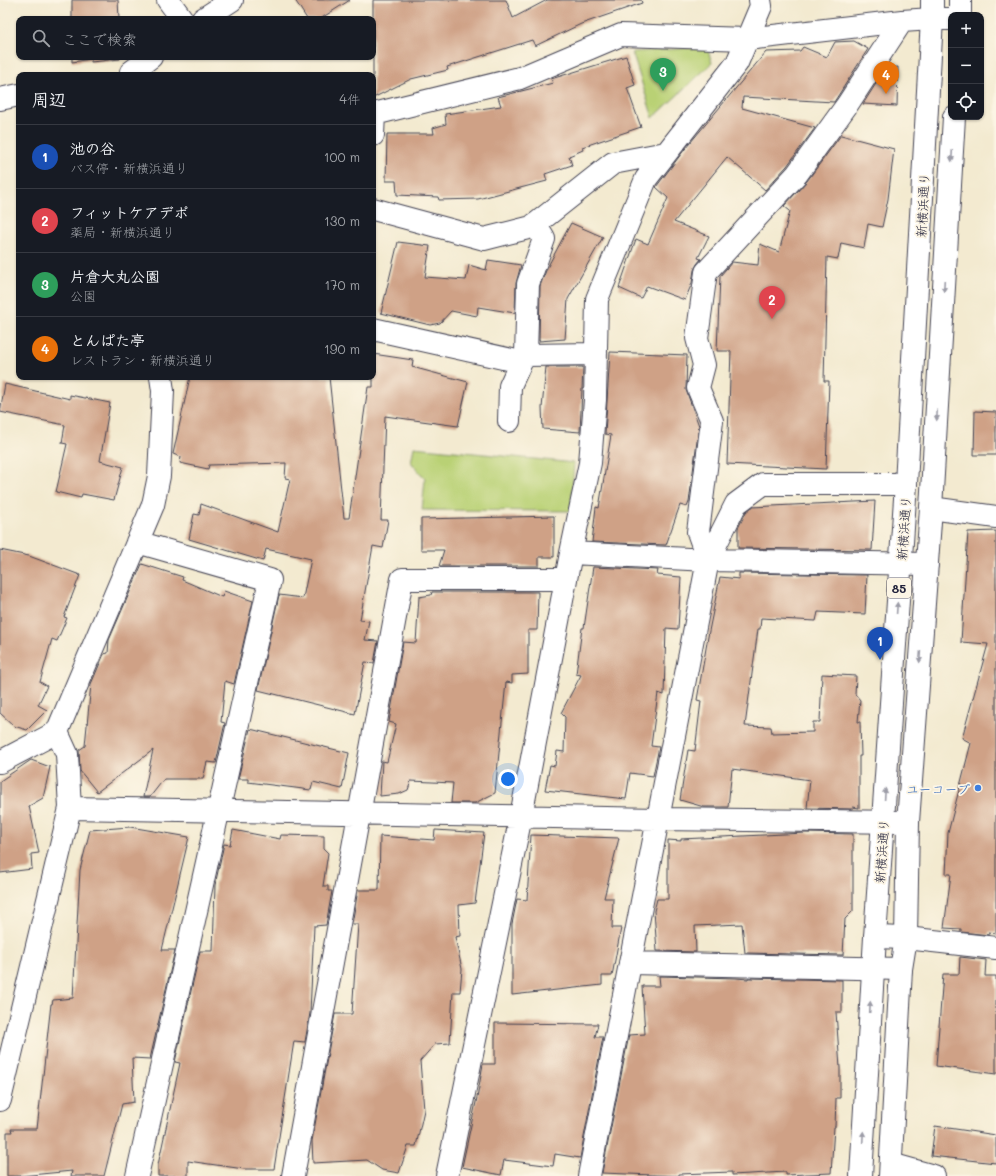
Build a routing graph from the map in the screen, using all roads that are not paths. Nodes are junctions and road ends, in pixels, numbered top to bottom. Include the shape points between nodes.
1 (168, 0) edge
2 (232, 0) edge
3 (760, 0) edge
4 (960, 0) edge
5 (960, 12) edge
6 (938, 13) edge
7 (180, 16) edge
8 (208, 16) edge
9 (902, 21) junction
10 (746, 39) junction
11 (147, 60) edge
12 (129, 72) edge
13 (16, 96) edge
14 (0, 100) edge
15 (376, 114) edge
16 (954, 120) edge
17 (666, 153) junction
18 (376, 210) edge
19 (535, 224) junction
20 (376, 330) edge
21 (596, 354) junction
22 (523, 358) junction
23 (161, 380) edge
24 (510, 421) dead end
25 (906, 484) junction
26 (931, 508) junction
27 (996, 517) edge
28 (137, 542) junction
29 (571, 553) junction
30 (708, 560) junction
31 (900, 564) junction
32 (927, 564) junction
33 (566, 579) junction
34 (57, 732) junction
35 (0, 762) edge
36 (70, 808) junction
37 (219, 810) junction
38 (359, 813) junction
39 (521, 816) junction
40 (658, 819) junction
41 (883, 821) junction
42 (908, 822) junction
43 (874, 937) junction
44 (906, 938) junction
45 (996, 948) edge
46 (630, 963) junction
47 (873, 968) junction
48 (901, 969) junction
49 (0, 1100) edge
50 (891, 1170) edge
51 (137, 1176) edge
52 (293, 1176) edge
53 (448, 1176) edge
54 (588, 1176) edge
55 (861, 1176) edge
56 (934, 1176) edge

1 - 7 street
2 - 8 street
3 - 10 street via 761,6
4 - 5 street
6 - 9 street
6 - 25 street, 新横浜通り / 85
9 - 10 street
9 - 30 street via 847,105 797,174 706,272 697,338 704,365 698,388 712,421 698,532
10 - 15 street via 621,34 520,78
10 - 17 street via 736,63
11 - 12 street
13 - 14 street
16 -> 26 street, 新横浜通り / 85
17 - 19 street via 613,163
17 - 21 street via 646,179 597,299
18 - 19 street via 484,239 532,227
19 - 22 street via 544,239 528,284
20 - 22 street
21 - 22 street
21 - 29 street via 590,463
22 - 24 street via 510,386
23 - 28 street via 159,476 152,505
25 - 30 street via 763,484 736,504
25 - 31 street, 新横浜通り / 85
26 - 27 street
26 - 32 street, 新横浜通り / 85
28 - 34 street
28 - 37 street via 270,580
29 - 30 street
29 - 33 street
30 - 31 street
30 - 40 street
31 - 32 street
41 -> 31 street, 新横浜通り / 85
32 -> 42 street, 新横浜通り / 85
33 - 38 street via 402,579
33 - 39 street
34 - 35 street
34 - 36 street via 66,754
36 - 37 street
36 - 49 street
37 - 38 street
37 - 51 street
38 - 39 street
38 - 52 street
39 - 40 street
39 - 53 street
40 - 41 street
40 - 46 street
41 - 42 street
41 - 43 street, 新横浜通り / 85
42 - 44 street, 新横浜通り / 85
43 - 44 street
43 - 47 street, 新横浜通り / 85
44 - 45 street
44 - 48 street, 新横浜通り / 85
46 - 47 street
46 - 54 street
47 - 48 street
55 -> 47 street, 新横浜通り / 85
48 - 50 street, 新横浜通り / 85
50 - 56 street

